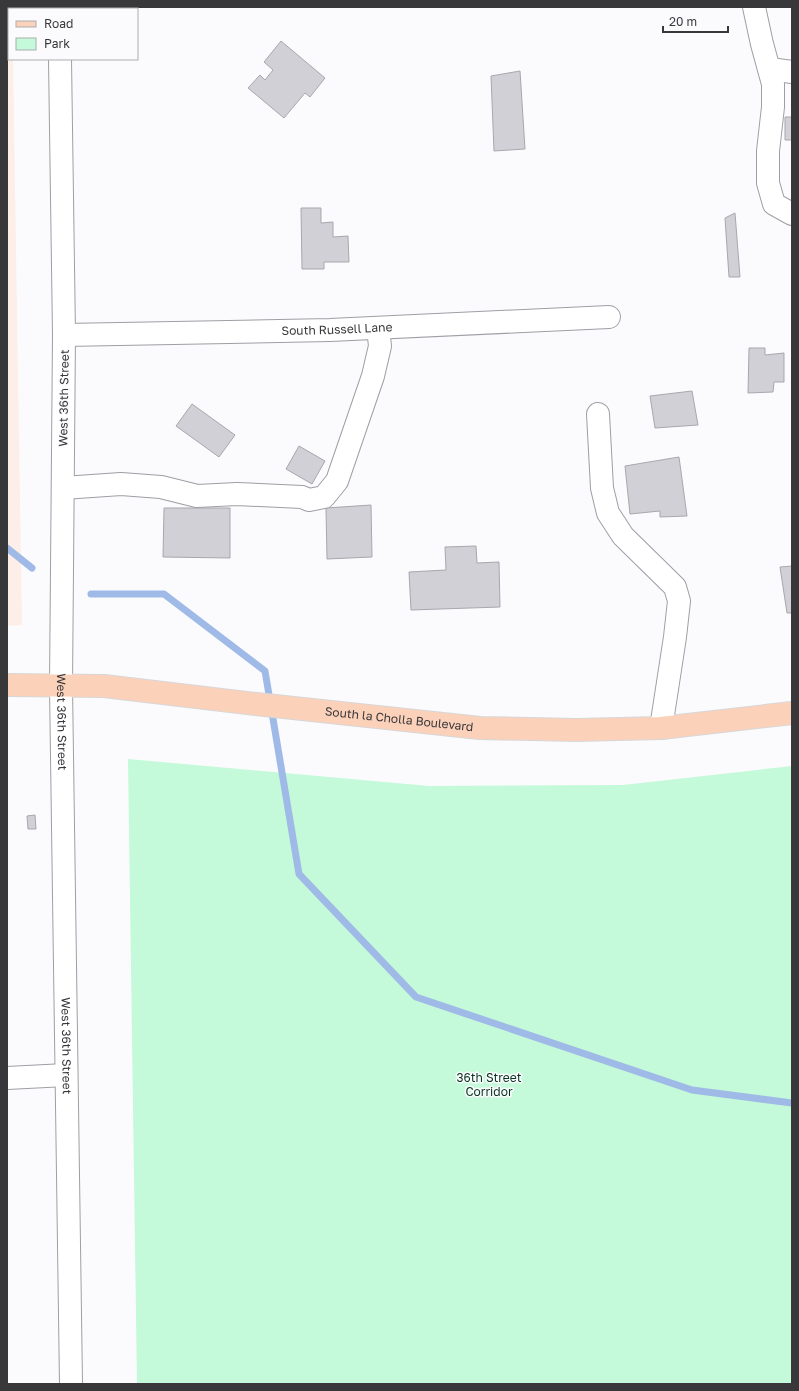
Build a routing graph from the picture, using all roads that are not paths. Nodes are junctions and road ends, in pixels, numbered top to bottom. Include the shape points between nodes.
1 (754, 7) edge
2 (60, 60) edge
3 (770, 69) junction
4 (792, 72) edge
5 (792, 214) edge
6 (609, 317) dead end
7 (378, 328) junction
8 (64, 335) junction
9 (598, 414) dead end
10 (63, 488) junction
11 (7, 685) edge
12 (61, 686) junction
13 (792, 713) edge
14 (661, 728) junction
15 (66, 1075) junction
16 (7, 1078) edge
17 (71, 1384) edge

1 - 3 street
2 - 8 street, West 36th Street
3 - 4 street
3 - 5 street via 773,107 768,151 768,183 774,204
6 - 7 street, South Russell Lane
7 - 8 street, South Russell Lane
7 - 10 street via 380,346 373,376 337,481 324,497 309,500 302,497 237,494 197,496 161,486 121,484
8 - 10 street, West 36th Street
9 - 14 street via 602,488 608,513 623,536 675,586 679,601
10 - 12 street, West 36th Street
11 - 12 main road, South la Cholla Boulevard
12 - 14 main road, South la Cholla Boulevard via 104,686 480,728
12 - 15 street, West 36th Street
13 - 14 main road, South la Cholla Boulevard
15 - 16 street
15 - 17 street, West 36th Street

